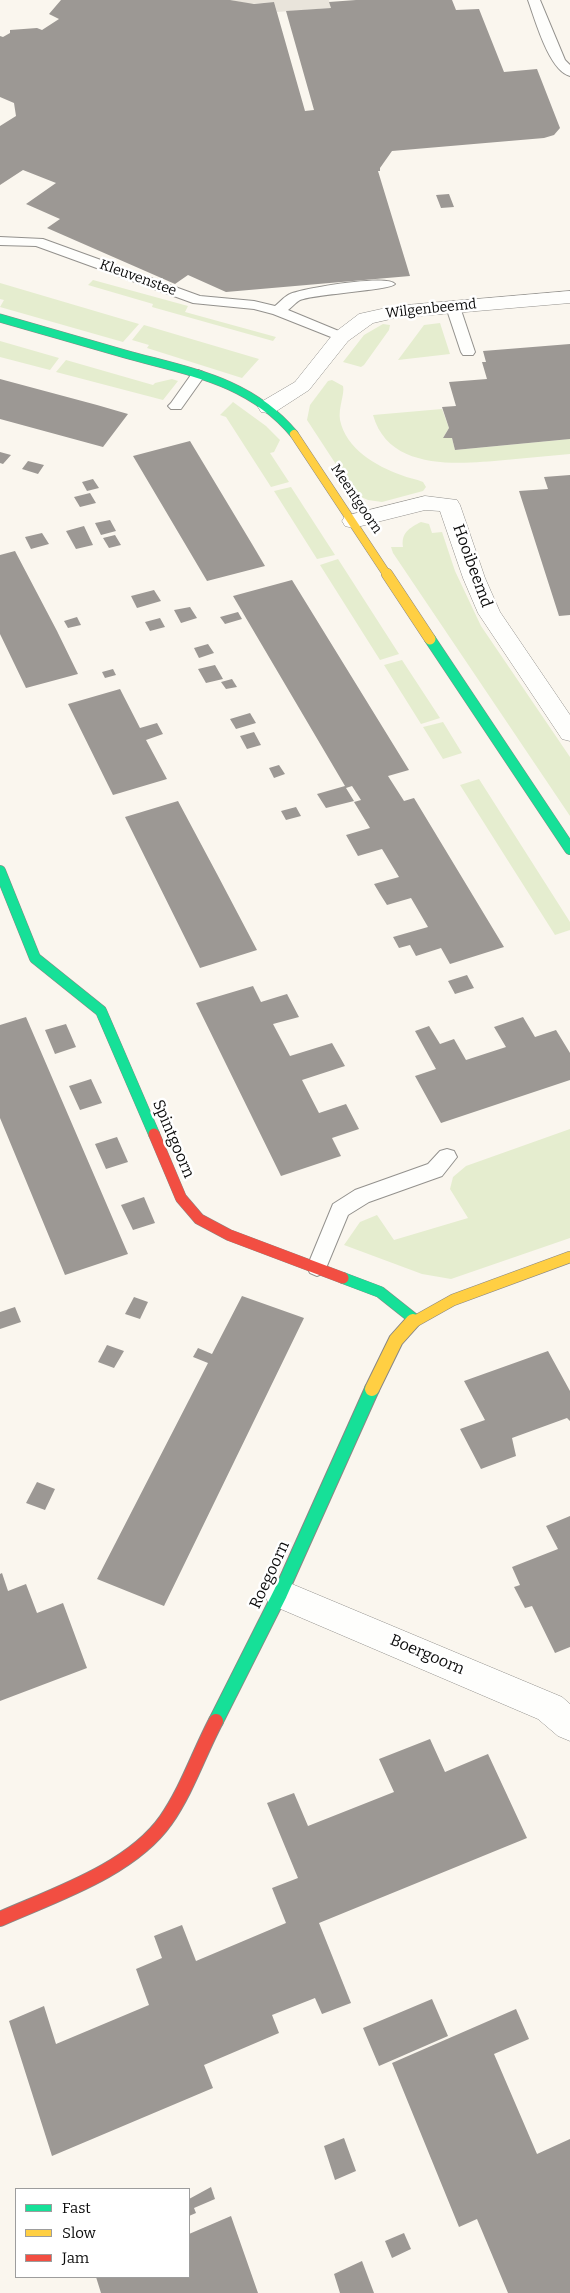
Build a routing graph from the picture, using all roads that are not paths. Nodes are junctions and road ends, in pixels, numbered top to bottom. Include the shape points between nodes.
1 (534, 0) edge
2 (570, 72) edge
3 (0, 241) edge
4 (388, 284) dead end
5 (570, 297) edge
6 (453, 307) junction
7 (278, 311) junction
8 (0, 318) edge
9 (341, 337) junction
10 (468, 352) dead end
11 (198, 375) junction
12 (176, 406) dead end
13 (268, 407) junction
14 (353, 521) junction
15 (570, 733) edge
16 (570, 849) edge
17 (0, 871) edge
18 (447, 1157) dead end
19 (570, 1257) edge
20 (317, 1268) junction
21 (414, 1319) junction
22 (280, 1594) junction
23 (570, 1725) edge
24 (0, 1919) edge

1 - 2 lane via 559,62
3 - 7 lane, Kleuvenstee via 38,242 198,300
4 - 7 lane via 301,295
5 - 6 street, Wilgenbeemd
6 - 9 street, Wilgenbeemd via 377,315 357,323
6 - 10 lane
7 - 9 lane, Kleuvenstee
8 - 11 street, Meentgoorn
9 - 13 street, Wilgenbeemd via 302,386
11 - 12 lane
11 - 13 street, Meentgoorn via 238,390
13 - 14 street, Meentgoorn via 285,421
14 - 15 street, Hooibeemd via 425,503 449,505 488,613
14 - 16 street, Meentgoorn
17 - 20 street, Spintgoorn via 35,958 101,1011 181,1198 199,1219 229,1235
18 - 20 lane via 435,1170 362,1196 340,1210
19 - 21 street, Roegoorn via 438,1306
20 - 21 street, Spintgoorn via 380,1292
21 - 22 street, Roegoorn via 391,1348
22 - 23 street, Boergoorn via 550,1708
22 - 24 street, Roegoorn via 165,1821 138,1849 113,1867

